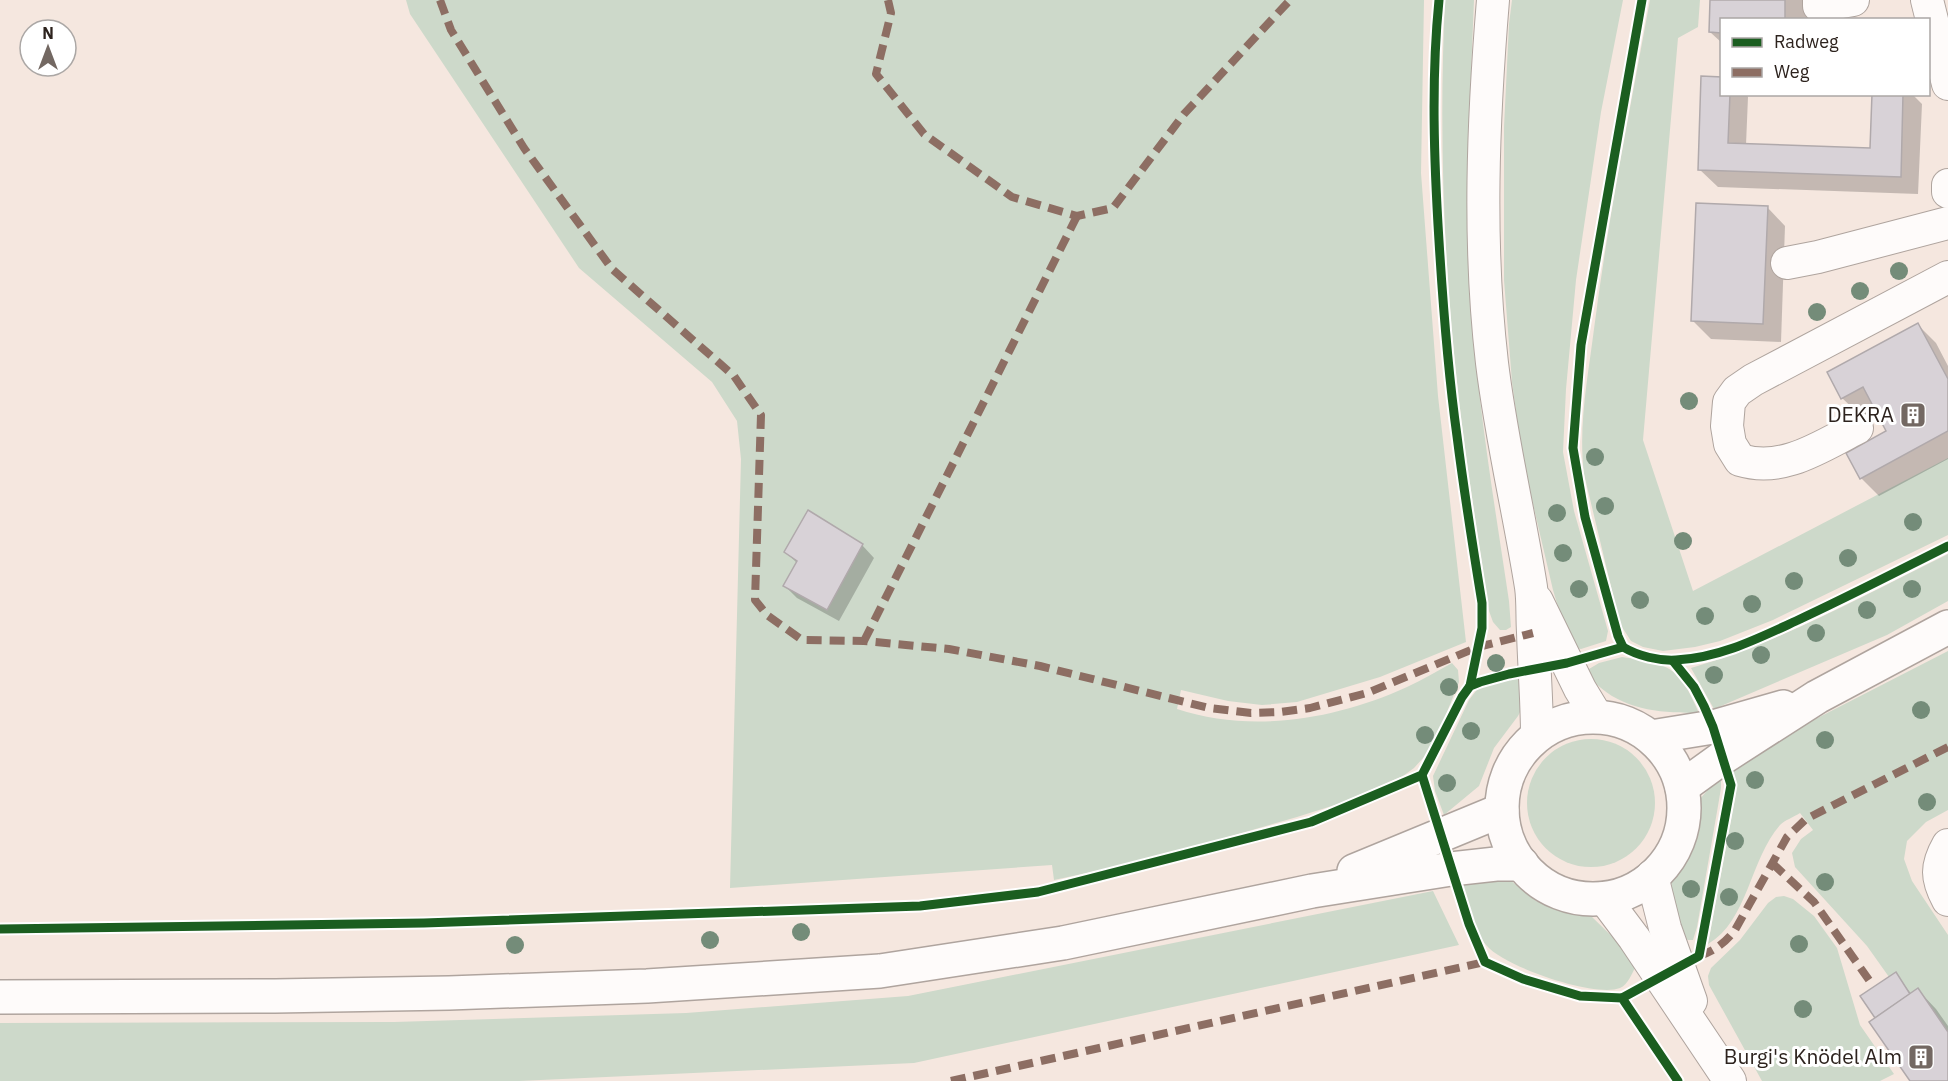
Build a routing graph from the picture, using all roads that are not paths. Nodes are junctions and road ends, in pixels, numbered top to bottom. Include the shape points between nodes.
1 (1493, 0) edge
2 (1819, 0) edge
3 (1853, 0) edge
4 (1927, 0) edge
5 (1948, 84) edge
6 (1948, 185) edge
7 (1948, 192) edge
8 (1948, 223) edge
9 (1787, 263) dead end
10 (1948, 276) edge
11 (1857, 428) dead end
12 (1532, 589) junction
13 (1948, 627) edge
14 (1817, 697) junction
15 (1597, 717) junction
16 (1537, 736) junction
17 (1651, 737) junction
18 (1682, 787) junction
19 (1502, 810) junction
20 (1948, 845) edge
21 (1522, 864) junction
22 (1652, 876) junction
23 (1312, 891) junction
24 (1604, 897) junction
25 (1948, 900) edge
26 (0, 997) edge
27 (1711, 1052) junction
28 (1730, 1081) edge

1 - 12 street via 1485,136 1487,309 1509,473
2 - 3 street via 1819,6
4 - 5 street
6 - 7 street
8 - 9 street
10 - 11 street via 1753,380 1729,402 1726,426 1730,444 1740,460 1752,464 1780,464
12 - 15 street
12 - 16 street
13 - 14 main road
14 - 17 main road via 1713,727
14 - 18 main road
15 - 16 main road via 1566,721
15 - 17 main road via 1625,723
16 - 19 main road via 1510,770
17 - 18 main road via 1670,760
18 - 22 main road via 1680,831 1669,858
19 - 21 main road via 1509,842
19 - 23 main road
20 - 25 street via 1939,860 1938,876
21 - 23 main road via 1459,868
21 - 24 main road via 1536,878 1561,892 1576,897
22 - 24 main road via 1620,894
22 - 27 street via 1678,967
23 - 26 main road via 1063,943 880,970 647,986 471,992
24 - 27 street
27 - 28 street

